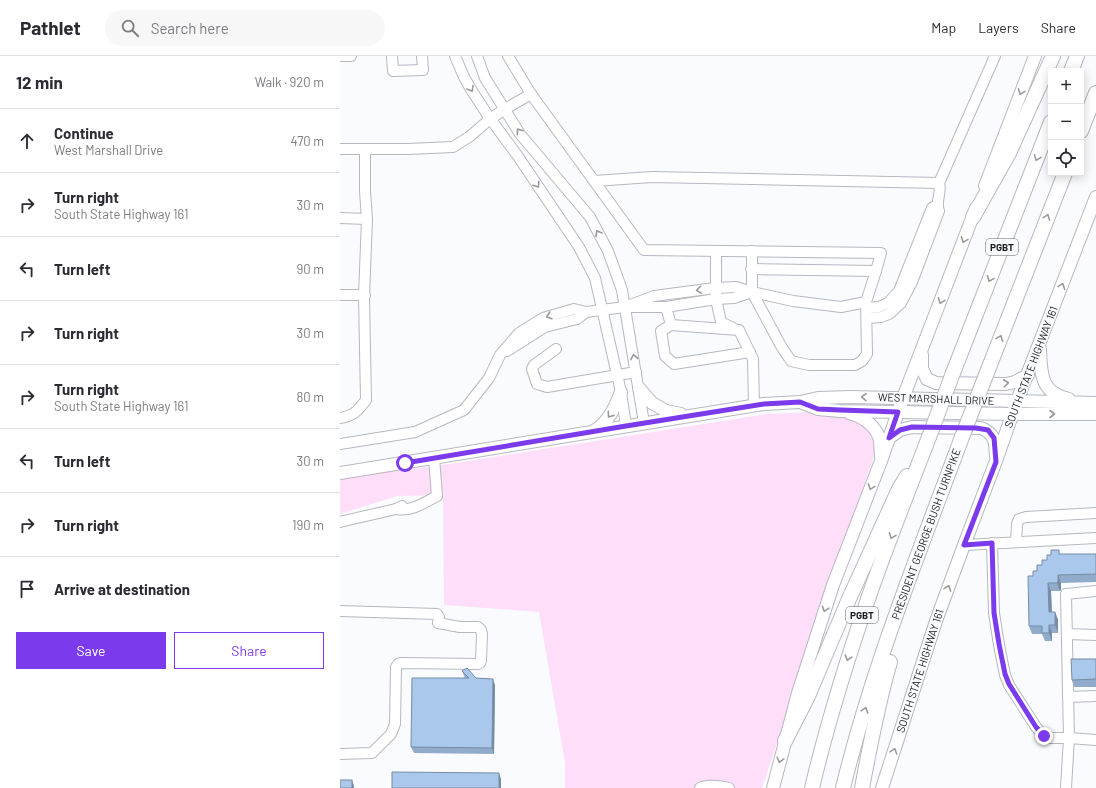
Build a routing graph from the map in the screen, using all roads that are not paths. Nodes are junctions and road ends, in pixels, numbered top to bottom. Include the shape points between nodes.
1 (340, 56) edge
2 (351, 56) edge
3 (392, 56) edge
4 (422, 56) edge
5 (455, 56) edge
6 (477, 56) edge
7 (508, 56) edge
8 (995, 56) edge
9 (1035, 56) edge
10 (1053, 56) edge
11 (1077, 56) edge
12 (1072, 68) edge
13 (1096, 93) edge
14 (532, 94) junction
15 (505, 109) junction
16 (490, 119) junction
17 (1084, 123) edge
18 (1048, 130) edge
19 (340, 149) edge
20 (365, 149) junction
21 (1064, 176) edge
22 (594, 181) junction
23 (940, 183) junction
24 (1096, 196) edge
25 (973, 217) junction
26 (340, 218) edge
27 (367, 219) junction
28 (716, 251) junction
29 (752, 251) junction
30 (751, 269) junction
31 (876, 271) junction
32 (715, 288) junction
33 (752, 292) junction
34 (365, 294) junction
35 (340, 295) edge
36 (716, 299) junction
37 (625, 307) junction
38 (666, 307) junction
39 (867, 309) junction
40 (603, 310) junction
41 (671, 326) junction
42 (739, 330) junction
43 (1040, 342) junction
44 (556, 349) dead end
45 (750, 352) junction
46 (922, 352) junction
47 (636, 372) junction
48 (1028, 375) junction
49 (617, 376) junction
50 (639, 388) junction
51 (621, 392) junction
52 (903, 398) junction
53 (1017, 401) junction
54 (800, 402) junction
55 (1082, 402) junction
56 (1096, 403) edge
57 (754, 406) junction
58 (840, 410) junction
59 (898, 412) junction
60 (1013, 414) junction
61 (1096, 414) edge
62 (690, 416) junction
63 (340, 418) edge
64 (644, 423) junction
65 (626, 426) junction
66 (592, 432) junction
67 (889, 438) junction
68 (927, 442) junction
69 (340, 444) edge
70 (434, 458) junction
71 (881, 461) junction
72 (996, 462) junction
73 (340, 473) edge
74 (1096, 513) edge
75 (340, 522) edge
76 (1096, 538) edge
77 (1016, 542) junction
78 (992, 543) junction
79 (964, 545) junction
80 (1096, 591) edge
81 (903, 597) junction
82 (340, 611) edge
83 (1067, 634) junction
84 (1096, 634) edge
85 (1096, 696) edge
86 (1068, 697) junction
87 (1069, 738) junction
88 (1096, 740) edge
89 (785, 741) junction
90 (340, 754) edge
91 (700, 788) edge
92 (729, 788) edge
93 (773, 788) edge
94 (812, 788) edge
95 (844, 788) edge
96 (862, 788) edge
97 (882, 788) edge
98 (1066, 788) edge

1 - 2 lane
3 - 4 lane via 393,71 423,70
5 -> 16 lane via 464,77
6 - 15 lane via 485,78
7 - 14 lane
8 - 23 lane
9 -> 25 main road
10 - 25 highway via 1009,153
11 - 12 highway
13 - 17 highway
14 - 15 lane
14 - 22 lane
15 - 16 lane
37 -> 15 lane via 622,290 608,251 590,218 520,134
16 - 20 lane via 454,147
16 -> 40 lane via 579,247 595,278
18 -> 68 highway, PGBT, bridge
19 - 20 lane
20 - 27 lane
81 -> 21 highway, PRESIDENT GEORGE BUSH TURNPIKE / PGBT, bridge
22 - 23 lane via 652,177
22 - 28 lane via 644,250
23 - 39 lane via 937,205 939,211 912,282 901,302 889,314 881,317
43 -> 24 main road, SOUTH STATE HIGHWAY 161
25 -> 46 main road
26 - 27 lane
27 - 34 lane
28 - 29 lane
28 - 32 lane
29 - 30 lane
29 - 31 lane via 881,253
30 - 31 lane
30 - 33 lane
31 - 39 lane
32 - 33 lane via 736,287
32 - 36 lane
32 -> 37 lane via 654,296
33 - 36 lane via 734,298
33 - 39 lane via 792,301
33 - 39 lane via 791,362 809,365 855,365 862,361 867,354
34 - 35 lane
34 - 63 lane via 366,400 354,414
36 - 38 lane
36 - 42 lane via 721,322
37 - 38 lane
37 - 40 lane
47 -> 37 lane
38 - 41 lane
40 - 49 lane
40 - 69 lane via 586,312 574,309 543,318 519,333 500,355 489,378 464,410 415,432
41 - 42 lane
41 - 45 lane via 661,331 665,356 674,364
42 - 45 lane
43 - 48 main road, SOUTH STATE HIGHWAY 161
43 - 55 main road via 1041,372 1044,381 1055,394
44 - 49 lane via 534,365 532,369 537,384 547,387
45 - 57 lane via 753,359
46 -> 48 main road via 924,374 927,379 936,383 1006,384
46 - 52 main road
47 - 49 lane
47 - 50 lane
48 - 53 main road, SOUTH STATE HIGHWAY 161
49 - 51 lane
50 - 62 main road via 652,403 666,412
50 - 64 lane
51 - 65 lane
51 -> 66 main road via 609,417 600,428
52 - 53 main road, WEST MARSHALL DRIVE
52 -> 54 main road, WEST MARSHALL DRIVE via 818,398
52 - 59 main road
53 - 55 main road, WEST MARSHALL DRIVE
53 - 60 main road, SOUTH STATE HIGHWAY 161
54 - 57 main road, WEST MARSHALL DRIVE
54 - 58 main road, WEST MARSHALL DRIVE via 818,409
55 - 56 main road, WEST MARSHALL DRIVE
57 - 62 main road, WEST MARSHALL DRIVE
58 - 59 main road, WEST MARSHALL DRIVE
58 - 71 main road via 856,415 873,428 880,443
59 - 60 main road, WEST MARSHALL DRIVE
59 - 67 main road
60 -> 61 main road, WEST MARSHALL DRIVE
60 - 72 main road, SOUTH STATE HIGHWAY 161
62 - 64 main road, WEST MARSHALL DRIVE
64 - 65 main road, WEST MARSHALL DRIVE
65 - 66 main road, WEST MARSHALL DRIVE
66 - 70 main road, WEST MARSHALL DRIVE
67 - 71 main road
67 - 72 main road via 900,430 912,427 982,428 988,430 994,438
68 - 89 highway via 899,489 808,696
68 -> 94 highway, PGBT via 867,601
70 - 73 main road, WEST MARSHALL DRIVE
70 - 75 lane via 437,496 416,507 403,505 396,509
71 -> 89 main road via 830,592
72 - 79 main road, SOUTH STATE HIGHWAY 161
74 - 77 lane via 1026,517 1017,524
76 - 77 lane
77 - 78 lane
78 - 79 lane
78 - 87 lane via 994,613 1005,674 1044,736
97 -> 79 main road, SOUTH STATE HIGHWAY 161 via 936,621
80 - 83 lane via 1066,594
95 -> 81 highway, PRESIDENT GEORGE BUSH TURNPIKE / PGBT via 872,687
81 - 96 highway via 871,736
82 - 90 lane via 437,614 438,623 478,627 482,634 481,661 478,664 398,664 395,724 391,734 372,753
83 - 84 lane
83 - 86 lane
85 - 86 lane
86 - 87 lane
87 - 88 lane
87 - 98 lane
89 -> 93 main road
91 - 92 lane

